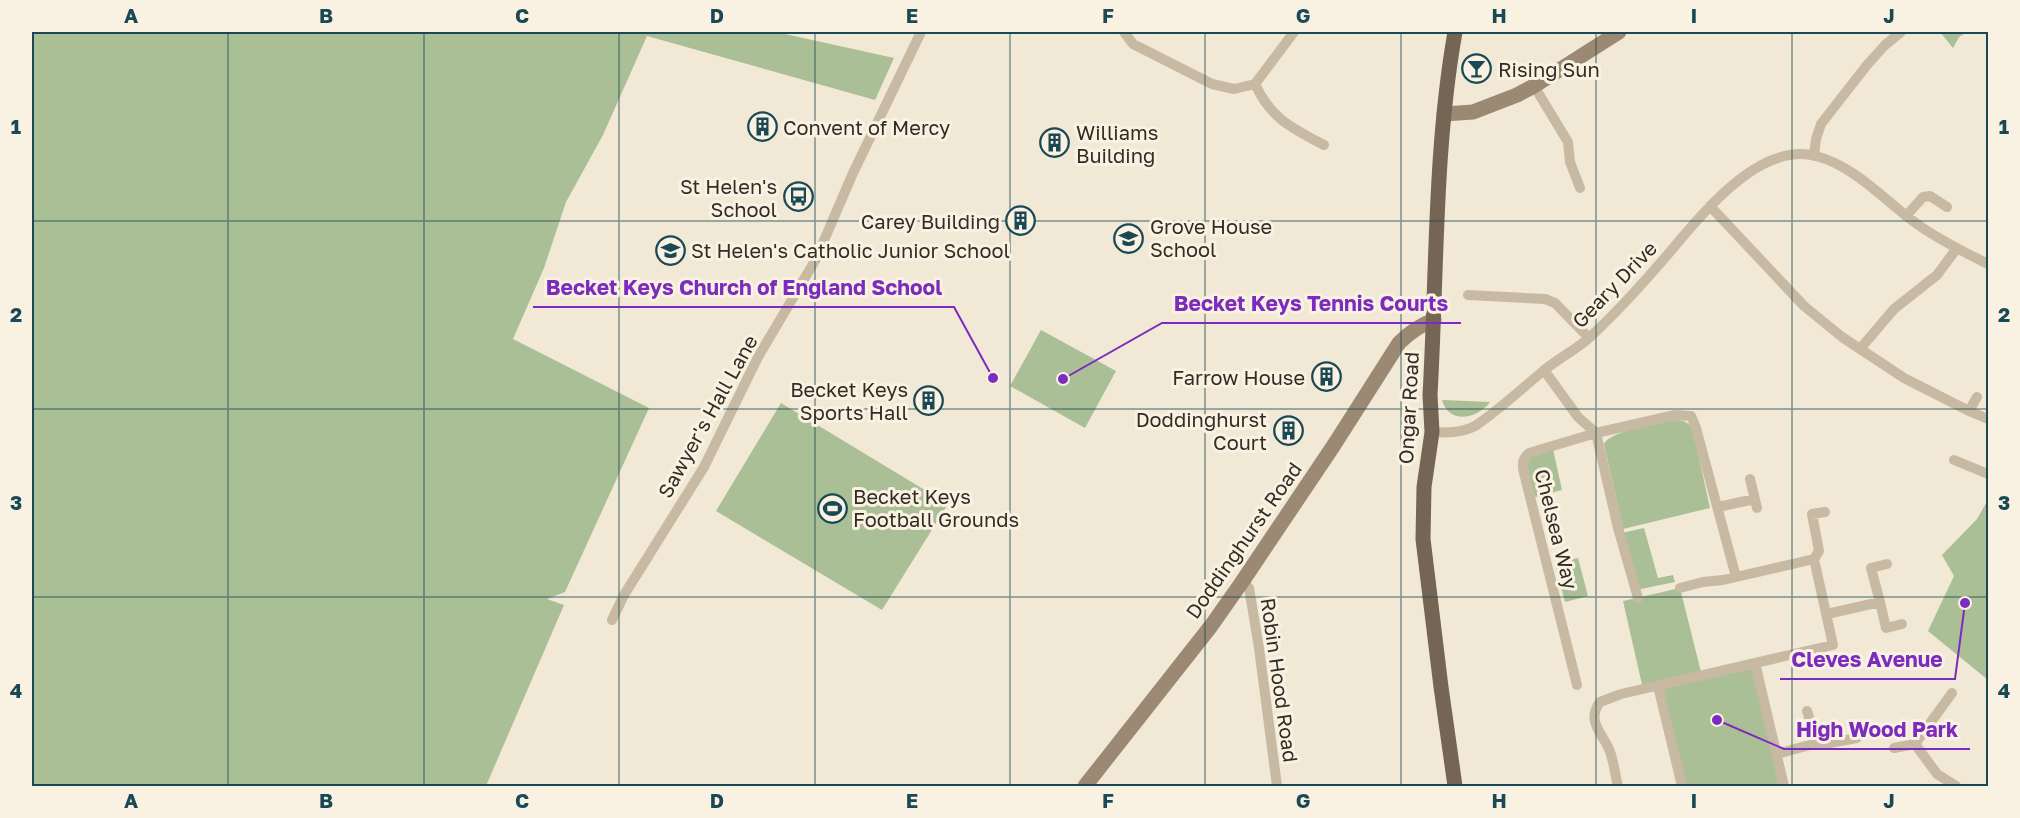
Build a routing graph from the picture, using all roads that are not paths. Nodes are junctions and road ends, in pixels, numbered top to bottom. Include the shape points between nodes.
1 (921, 32) edge
2 (1124, 32) edge
3 (1294, 32) edge
4 (1455, 32) edge
5 (1619, 32) edge
6 (1901, 32) edge
7 (1255, 84) junction
8 (1534, 86) junction
9 (1444, 114) junction
10 (1324, 145) dead end
11 (1814, 156) junction
12 (1580, 188) dead end
13 (1710, 206) junction
14 (1947, 207) dead end
15 (1906, 216) junction
16 (1957, 248) junction
17 (1989, 264) edge
18 (1468, 296) dead end
19 (1434, 320) junction
20 (1589, 338) junction
21 (1860, 349) junction
22 (1544, 370) junction
23 (1977, 397) dead end
24 (1969, 411) junction
25 (1989, 419) edge
26 (1432, 432) junction
27 (1596, 433) junction
28 (1954, 460) dead end
29 (1989, 474) edge
30 (1750, 479) dead end
31 (1718, 507) junction
32 (1825, 512) dead end
33 (1814, 559) junction
34 (1887, 564) dead end
35 (1736, 577) junction
36 (1242, 582) junction
37 (1680, 588) dead end
38 (1638, 598) dead end
39 (1880, 602) junction
40 (1827, 614) junction
41 (612, 620) dead end
42 (1902, 624) dead end
43 (1755, 663) junction
44 (1577, 685) dead end
45 (1658, 686) junction
46 (1952, 693) dead end
47 (1808, 711) dead end
48 (1857, 738) dead end
49 (1817, 742) junction
50 (1915, 744) junction
51 (1894, 748) dead end
52 (1777, 754) junction
53 (1085, 786) edge
54 (1277, 786) edge
55 (1455, 786) edge
56 (1618, 786) edge
57 (1682, 786) edge
58 (1784, 786) edge
59 (1956, 786) edge

1 - 41 street, Sawyer's Hall Lane via 816,259 758,357 704,466
2 - 7 street via 1133,44 1212,84 1234,89
3 - 7 street
4 - 9 main road, Ongar Road
5 - 8 street
6 - 11 street via 1885,45 1821,124
7 - 10 street via 1270,110 1290,127
8 - 9 street via 1473,112
8 - 12 street via 1568,142 1570,162
9 - 19 main road, Ongar Road
11 - 13 street, Geary Drive via 1776,158 1745,176
11 - 15 street via 1847,170
13 - 20 street, Geary Drive
13 - 21 street via 1804,306
14 - 15 street via 1930,196 1923,197
15 - 16 street
16 - 17 street
16 - 21 street via 1937,275 1894,309
18 - 20 street via 1555,303
19 - 26 main road, Ongar Road
19 - 36 street, Doddinghurst Road via 1399,343
20 - 22 street, Geary Drive
21 - 24 street via 1904,378
22 - 26 street, Geary Drive via 1475,426 1452,433
22 - 27 street via 1578,417
23 - 24 street
24 - 25 street
26 - 55 main road, Ongar Road via 1424,487 1423,539
27 - 31 street via 1675,415 1691,416
27 - 38 street
27 - 44 street, Chelsea Way via 1534,450 1523,462
28 - 29 street
30 - 31 street via 1756,503
31 - 35 street
32 - 33 street via 1812,514 1819,551
33 - 35 street
33 - 40 street
34 - 39 street via 1871,568
35 - 37 street
36 - 53 street, Doddinghurst Road
36 - 54 street, Robin Hood Road via 1249,588
39 - 40 street
39 - 42 street via 1886,628
40 - 43 street via 1833,645
43 - 45 street
43 - 52 street
45 - 56 street via 1600,702 1596,707 1599,736 1609,749
45 - 57 street
46 - 50 street
47 - 49 street
48 - 49 street
49 - 52 street
50 - 51 street
50 - 59 street via 1937,774
52 - 58 street

